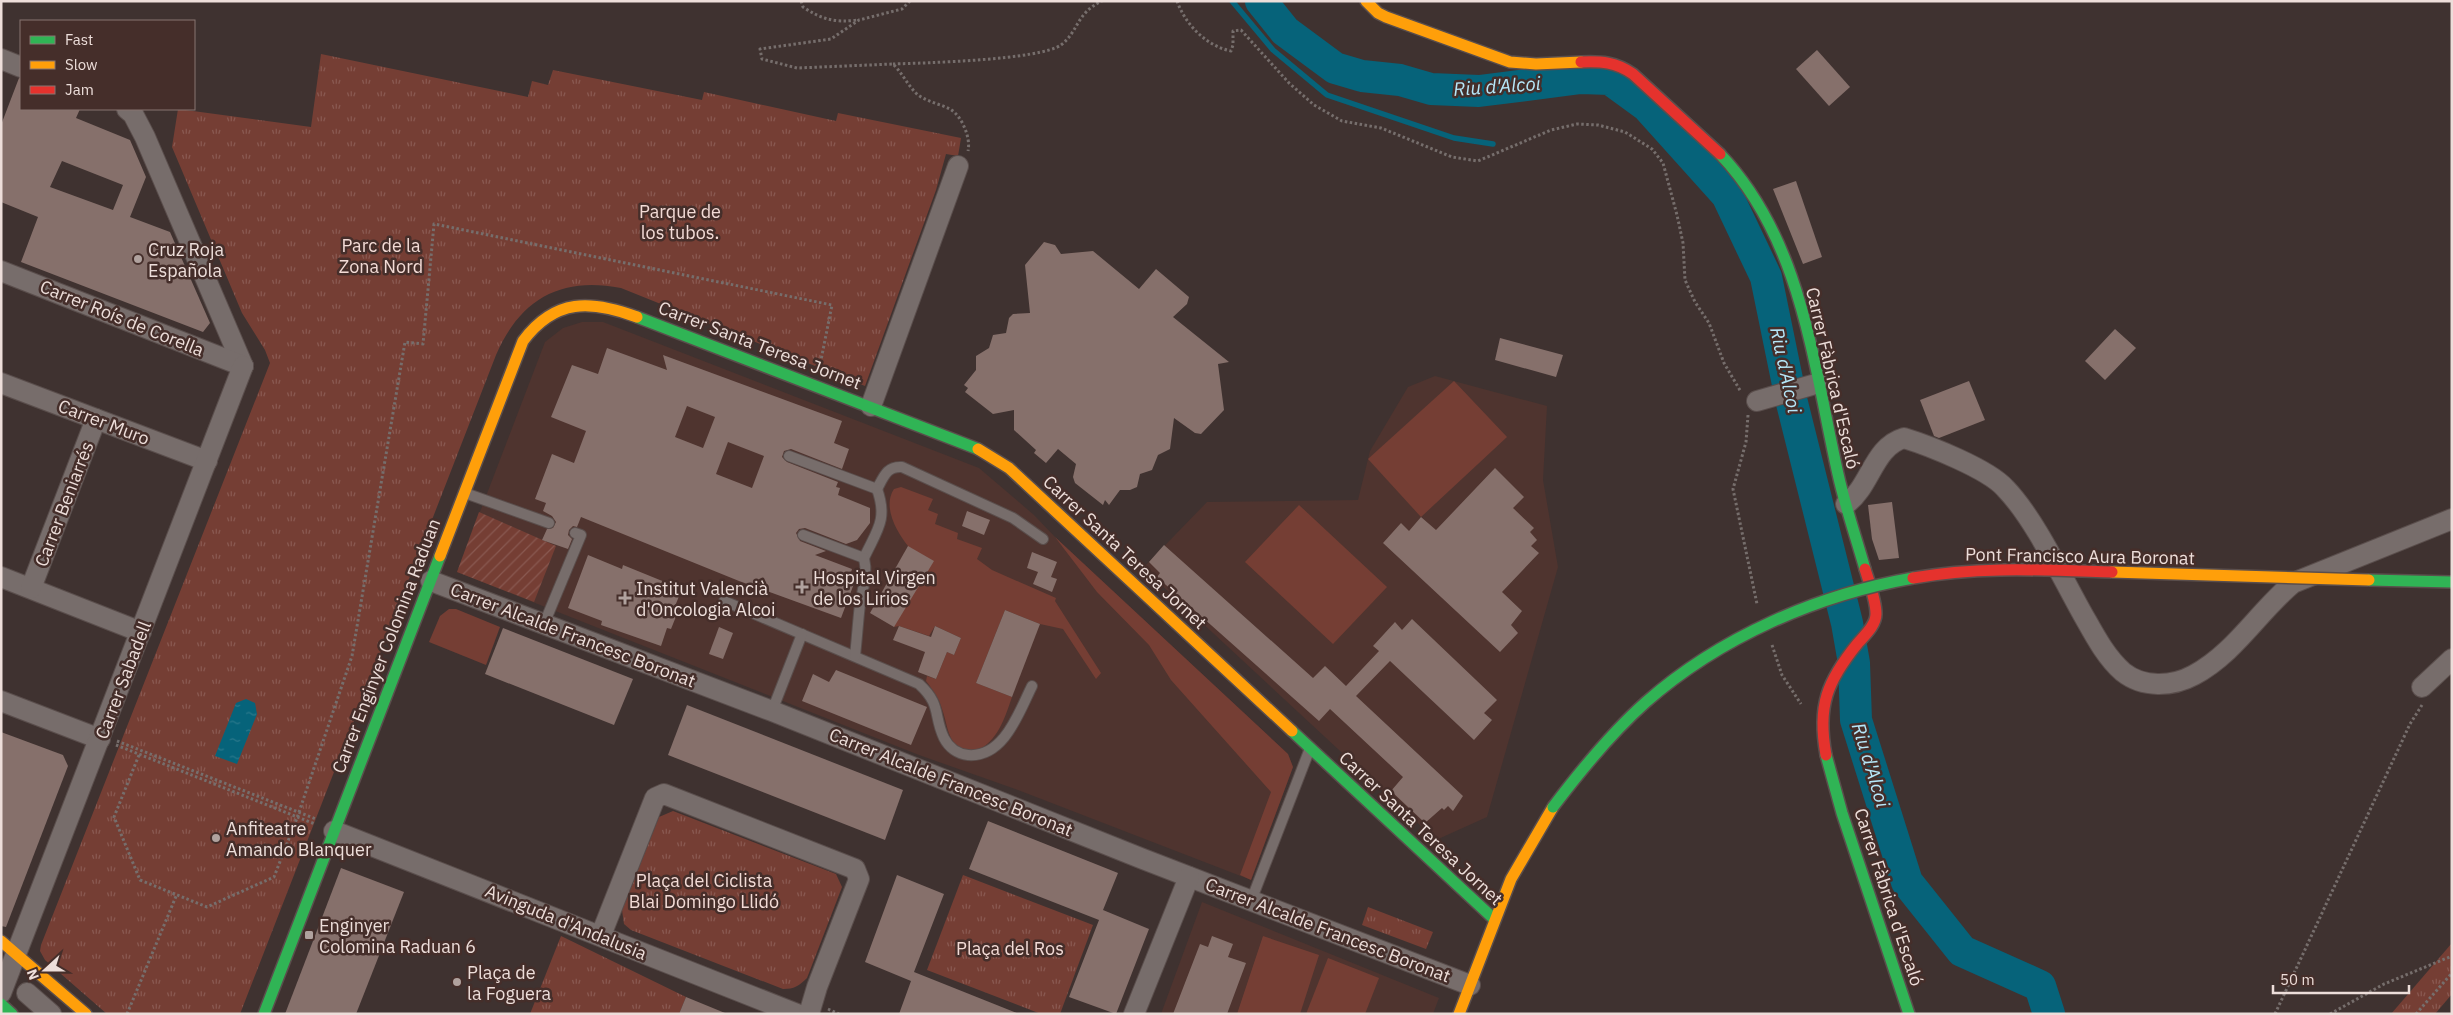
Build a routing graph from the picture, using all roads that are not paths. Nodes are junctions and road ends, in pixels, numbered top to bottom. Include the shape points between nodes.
1 (1366, 1) edge
2 (1, 59) edge
3 (20, 66) edge
4 (128, 110) edge
5 (958, 166) road end
6 (1, 271) edge
7 (563, 308) joint
8 (243, 366) junction
9 (1, 383) edge
10 (1819, 383) junction
11 (1749, 403) road end
12 (872, 406) junction
13 (96, 420) junction
14 (789, 456) dead end
15 (208, 461) junction
16 (877, 488) junction
17 (464, 492) junction
18 (1846, 504) junction
19 (2452, 519) edge
20 (549, 523) dead end
21 (575, 533) dead end
22 (803, 534) dead end
23 (1043, 539) dead end
24 (864, 558) junction
25 (1, 577) edge
26 (430, 581) junction
27 (2452, 582) edge
28 (31, 588) junction
29 (724, 602) dead end
30 (544, 624) junction
31 (141, 632) junction
32 (802, 634) junction
33 (855, 656) junction
34 (2452, 659) edge
35 (1032, 686) dead end
36 (2423, 694) road end
37 (1, 701) edge
38 (772, 711) junction
39 (100, 739) junction
40 (1311, 748) junction
41 (334, 830) junction
42 (1189, 876) junction
43 (1251, 901) junction
44 (1494, 920) junction
45 (601, 935) junction
46 (1, 942) edge
47 (18, 955) junction
48 (1470, 985) junction
49 (1, 993) edge
50 (26, 993) dead end
51 (1, 1004) edge
52 (12, 1014) edge
53 (51, 1014) edge
54 (86, 1014) edge
55 (264, 1014) edge
56 (797, 1014) edge
57 (809, 1014) edge
58 (1134, 1014) edge
59 (1459, 1014) edge
60 (1909, 1014) edge

1 - 10 street, Carrer Fàbrica d'Escaló via 1386,17 1510,62 1600,61 1620,65 1633,74 1720,155 1762,211 1783,257 1808,331
2 - 3 street
4 - 8 street via 145,137
5 - 12 street
6 - 8 street, Carrer Roís de Corella
7 - 12 street, Carrer Santa Teresa Jornet via 584,304 605,306
7 - 17 street, Carrer Enginyer Colomina Raduan via 538,321 523,341
8 - 15 street, Carrer Sabadell
9 - 13 street, Carrer Muro
10 - 11 street
10 - 18 street, Carrer Fàbrica d'Escaló
12 - 40 street, Carrer Santa Teresa Jornet via 967,444 1009,468
13 - 15 street, Carrer Muro
13 - 28 street, Carrer Beniarrés
14 - 16 lane
15 - 31 street, Carrer Sabadell
16 - 23 lane via 886,471 902,467 1012,518
16 - 24 lane via 882,520
17 - 20 lane
17 - 26 street, Carrer Enginyer Colomina Raduan
18 - 19 street via 1862,489 1885,448 1904,438 1994,478 2025,512 2112,660 2136,680 2162,684 2178,681 2206,668 2293,583
18 - 60 street, Carrer Fàbrica d'Escaló via 1876,614 1874,624 1834,676 1824,699 1822,726 1842,812
21 - 30 lane via 581,535
22 - 24 lane
24 - 33 lane via 866,582 861,598
25 - 28 street
26 - 30 street, Carrer Alcalde Francesc Boronat
26 - 41 street, Carrer Enginyer Colomina Raduan
27 - 44 street, Pont Francisco Aura Boronat, bridge via 1972,569 1894,580 1825,598 1716,652 1646,702 1614,734 1553,807 1522,859
28 - 31 street
29 - 32 lane
30 - 38 street, Carrer Alcalde Francesc Boronat
31 - 39 street, Carrer Sabadell
32 - 33 lane
32 - 38 lane
33 - 35 lane via 913,681 927,692 938,712 943,737 948,745 962,754 984,752 1003,739
34 - 36 street
37 - 39 street
38 - 42 street, Carrer Alcalde Francesc Boronat
39 - 47 street, Carrer Sabadell
40 - 43 lane
40 - 44 street, Carrer Santa Teresa Jornet
41 - 45 street, Avinguda d'Andalusia
41 - 55 street, Carrer Enginyer Colomina Raduan
42 - 43 street, Carrer Alcalde Francesc Boronat
42 - 58 street
43 - 48 street, Carrer Alcalde Francesc Boronat
44 - 48 street, Carrer Santa Teresa Jornet
45 - 56 street, Avinguda d'Andalusia
45 - 57 street via 655,798 664,794 855,869 859,879
46 - 47 street
47 - 49 street, Carrer Sabadell
47 - 54 street
48 - 59 street, Carrer Santa Teresa Jornet
50 - 53 street
51 - 52 street

